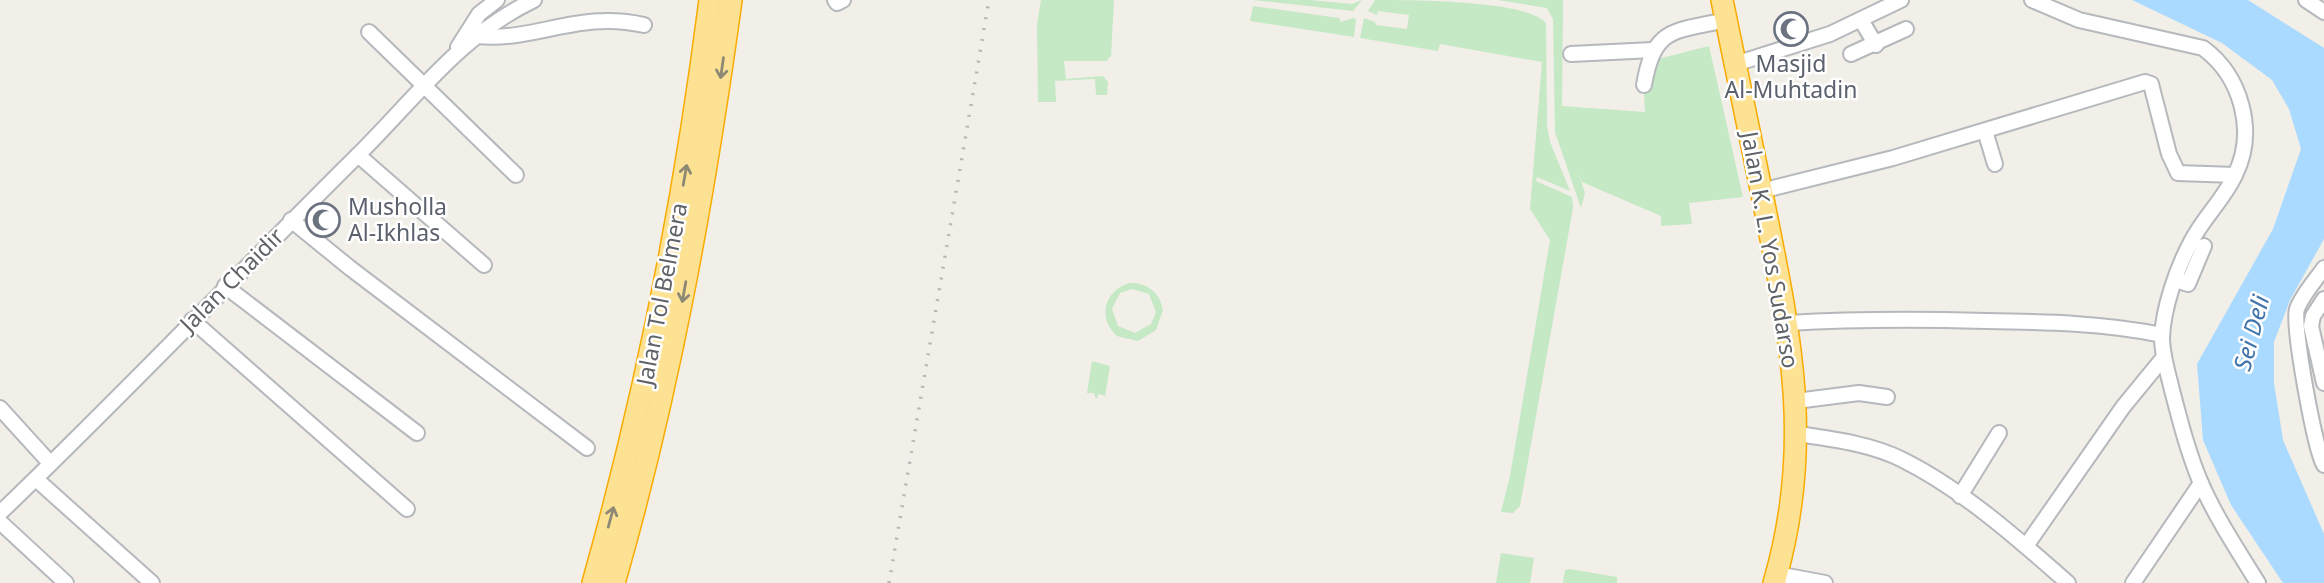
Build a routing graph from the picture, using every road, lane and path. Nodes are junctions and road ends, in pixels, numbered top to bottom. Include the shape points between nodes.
1 (497, 0) edge
2 (534, 0) edge
3 (710, 0) edge
4 (731, 0) edge
5 (835, 0) edge
6 (843, 0) edge
7 (1901, 0) edge
8 (2032, 0) edge
9 (2306, 0) edge
10 (1726, 6) edge
11 (2324, 12) edge
12 (1861, 20) junction
13 (644, 26) dead end
14 (1906, 29) dead end
15 (369, 32) dead end
16 (477, 36) junction
17 (1876, 45) junction
18 (1653, 50) junction
19 (456, 51) junction
20 (1571, 54) dead end
21 (1851, 54) dead end
22 (1735, 64) junction
23 (1644, 85) dead end
24 (423, 87) junction
25 (1986, 131) junction
26 (358, 155) junction
27 (1995, 164) dead end
28 (516, 175) dead end
29 (2235, 175) junction
30 (1761, 191) junction
31 (291, 220) junction
32 (2204, 246) dead end
33 (484, 265) dead end
34 (2324, 268) edge
35 (2176, 280) junction
36 (225, 286) junction
37 (2324, 299) edge
38 (192, 320) junction
39 (1788, 323) junction
40 (2162, 335) junction
41 (2164, 357) junction
42 (2324, 383) edge
43 (1887, 397) dead end
44 (1796, 401) junction
45 (0, 408) edge
46 (417, 433) dead end
47 (1999, 433) dead end
48 (1798, 434) junction
49 (587, 448) dead end
50 (50, 463) junction
51 (2324, 466) edge
52 (36, 479) junction
53 (2201, 483) junction
54 (1960, 496) junction
55 (407, 509) dead end
56 (0, 513) edge
57 (0, 522) edge
58 (2026, 546) junction
59 (1775, 579) edge
60 (66, 583) edge
61 (152, 583) edge
62 (593, 583) edge
63 (614, 583) edge
64 (1825, 583) edge
65 (2068, 583) edge
66 (2133, 583) edge
67 (2258, 583) edge

1 - 19 street via 472,23
2 - 16 street, Jalan Chaidir
62 -> 3 highway, Jalan Tol Belmera via 657,328
4 -> 63 highway, Jalan Tol Belmera via 676,339
5 - 6 street
7 - 12 street
8 - 29 street via 2078,20 2203,48 2219,60 2242,105 2245,132
9 - 11 street
10 - 18 street via 1658,41
10 - 22 highway, Jalan K. L. Yos Sudarso
12 - 17 street
12 - 22 street
13 - 16 street via 578,21 504,38
14 - 17 street
15 - 24 street
16 - 19 street, Jalan Chaidir
17 - 21 street
18 - 20 street
18 - 23 street
19 - 24 street, Jalan Chaidir
22 - 30 highway, Jalan K. L. Yos Sudarso
24 - 26 street, Jalan Chaidir
24 - 28 street
25 - 27 street
25 - 29 street via 2149,82 2178,173
25 - 30 street
26 - 31 street, Jalan Chaidir
26 - 33 street
29 - 35 street via 2191,242
30 - 39 highway, Jalan K. L. Yos Sudarso
31 - 36 street, Jalan Chaidir
31 - 49 street
32 - 35 street via 2188,284
34 - 51 street via 2295,319
35 - 40 street
36 - 38 street, Jalan Chaidir
36 - 46 street
37 - 42 street via 2311,326
38 - 50 street, Jalan Chaidir
38 - 55 street
39 - 40 street via 1875,318 2061,322
39 - 44 highway, Jalan K. L. Yos Sudarso
40 - 41 street
41 - 53 street
41 - 58 street via 2123,407
43 - 44 street via 1859,393
44 - 48 highway, Jalan K. L. Yos Sudarso
45 - 50 street
47 - 54 street
48 - 54 street via 1889,454
48 - 59 highway, Jalan K. L. Yos Sudarso via 1792,506
50 - 52 street, Jalan Chaidir
52 - 56 street, Jalan Chaidir
52 - 61 street
53 - 66 street
53 - 67 street
54 - 58 street
57 - 60 street
58 - 65 street
59 - 64 street

